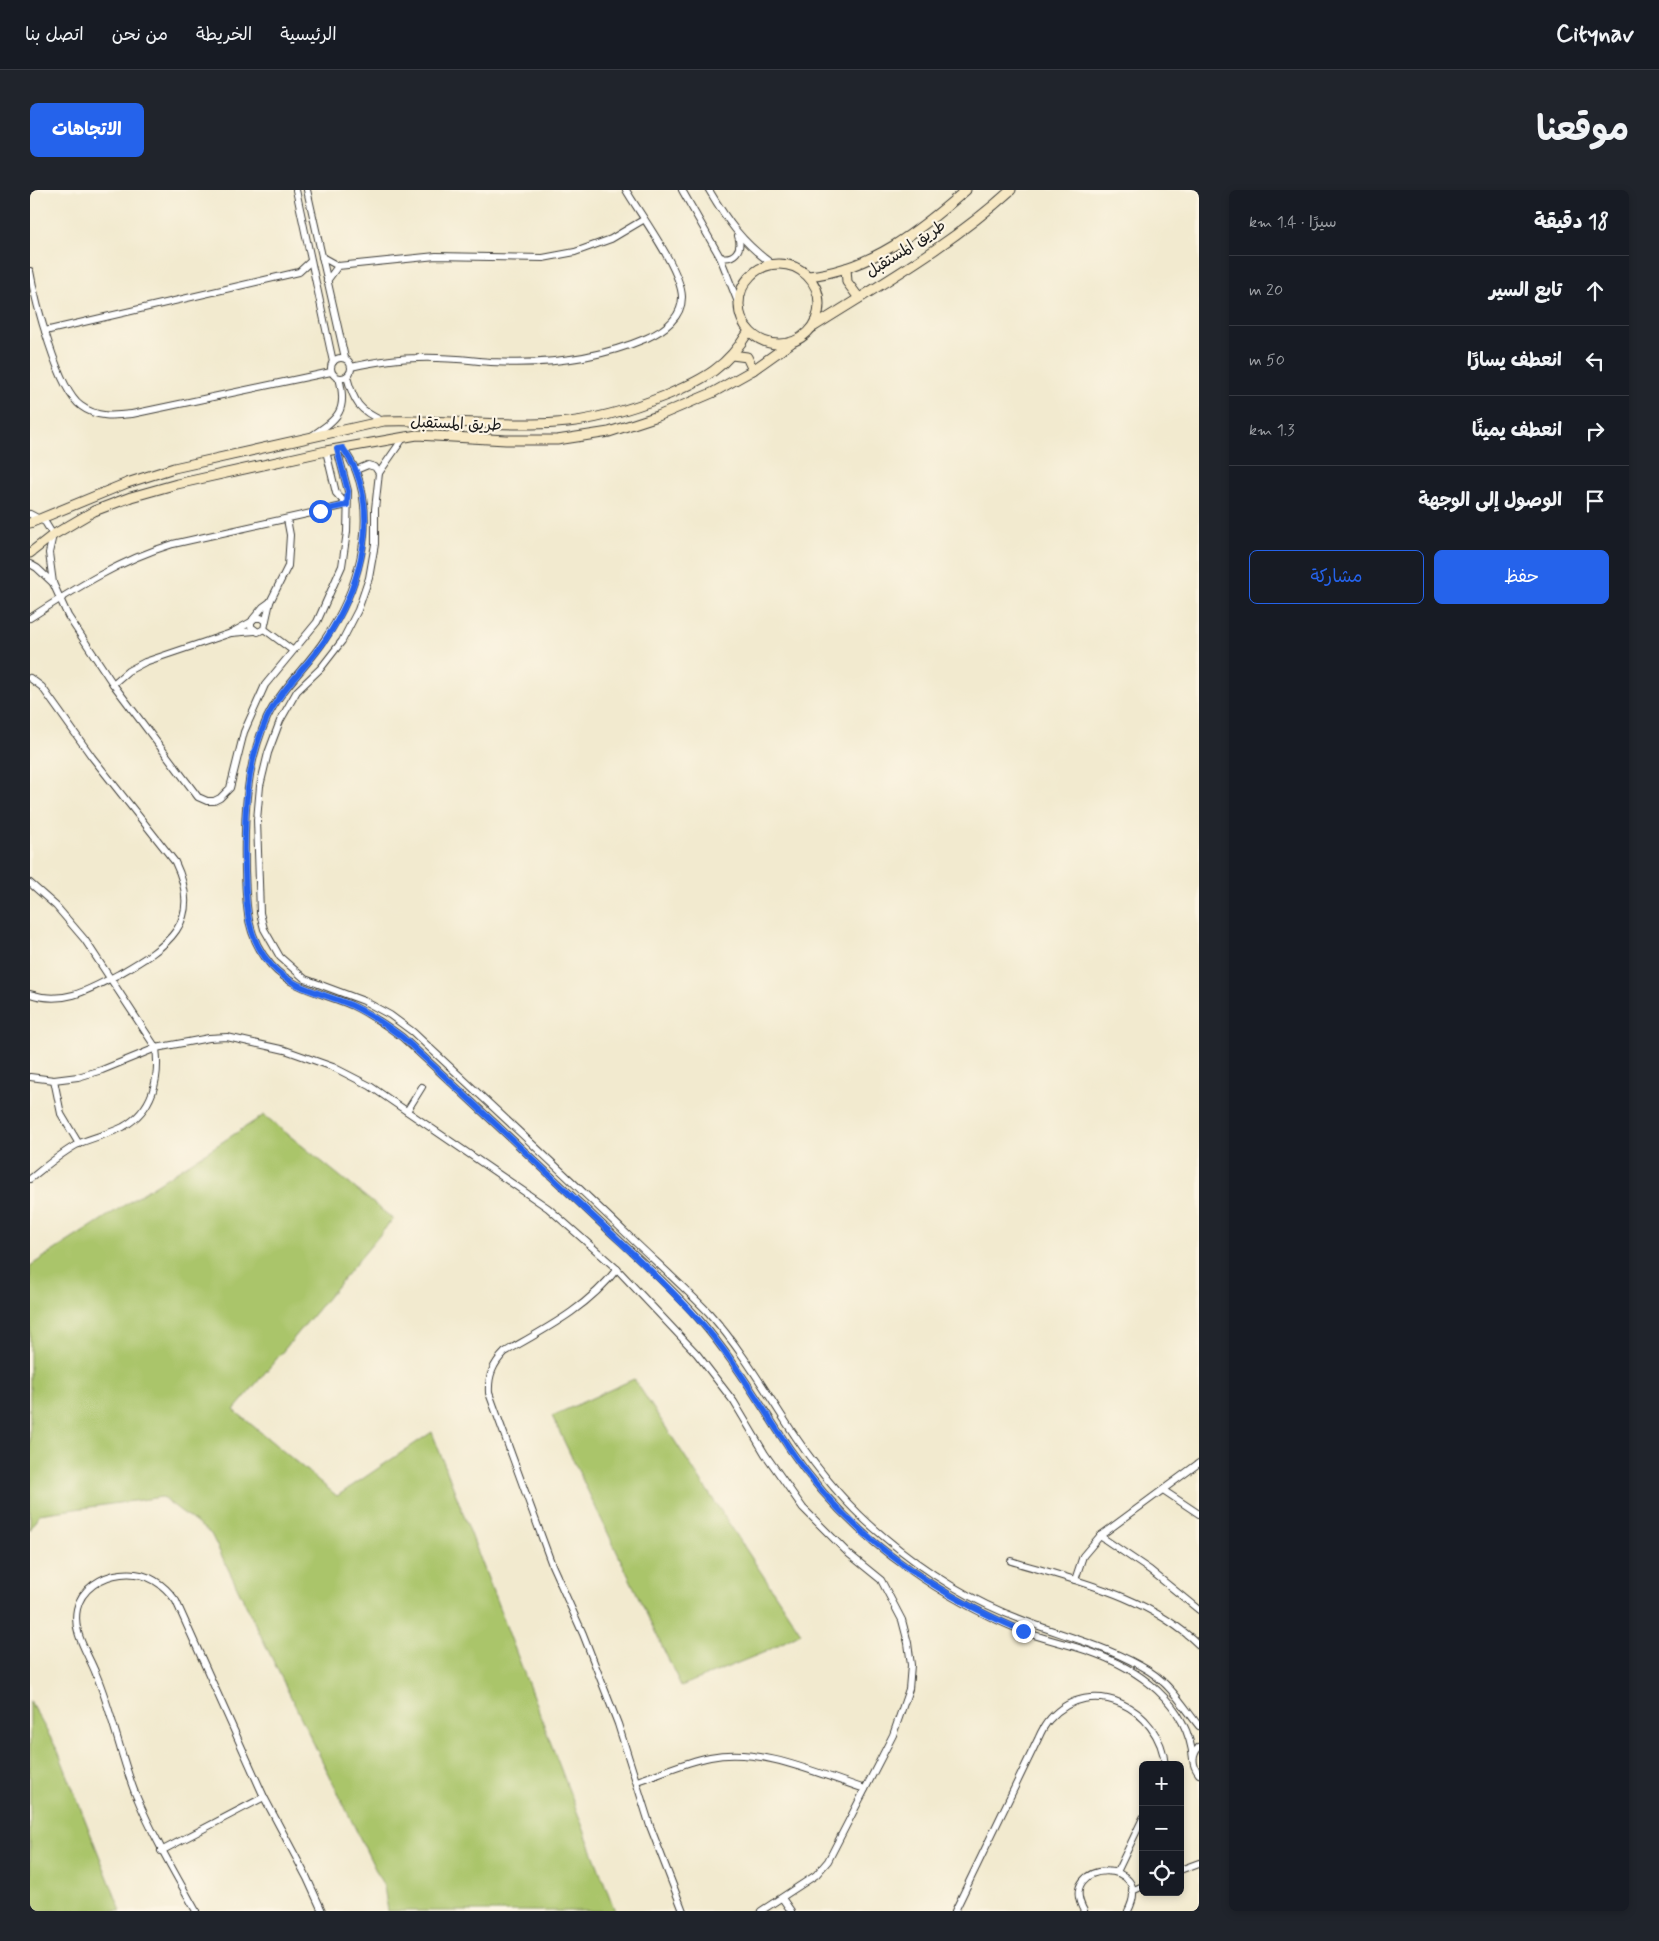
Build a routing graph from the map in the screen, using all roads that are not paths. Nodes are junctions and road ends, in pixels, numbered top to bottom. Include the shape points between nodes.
1 (296, 190) edge
2 (307, 190) edge
3 (626, 190) edge
4 (682, 190) edge
5 (709, 190) edge
6 (966, 190) edge
7 (1011, 190) edge
8 (643, 220) junction
9 (738, 235) junction
10 (322, 257) junction
11 (720, 257) junction
12 (312, 261) junction
13 (772, 264) junction
14 (338, 266) junction
15 (846, 268) junction
16 (30, 272) edge
17 (299, 272) junction
18 (808, 276) junction
19 (315, 279) junction
20 (327, 281) junction
21 (859, 298) junction
22 (739, 305) junction
23 (813, 327) junction
24 (749, 330) junction
25 (45, 331) junction
26 (791, 343) junction
27 (732, 355) junction
28 (345, 358) junction
29 (333, 362) junction
30 (351, 367) junction
31 (753, 370) junction
32 (331, 372) junction
33 (348, 376) junction
34 (339, 378) junction
35 (384, 421) junction
36 (312, 436) junction
37 (404, 437) junction
38 (340, 448) junction
39 (326, 451) junction
40 (356, 470) junction
41 (379, 473) junction
42 (83, 500) junction
43 (347, 505) junction
44 (33, 519) edge
45 (287, 519) junction
46 (77, 521) junction
47 (53, 535) junction
48 (30, 553) edge
49 (30, 564) edge
50 (53, 583) junction
51 (60, 598) junction
52 (270, 602) junction
53 (30, 618) edge
54 (252, 620) junction
55 (265, 621) junction
56 (264, 629) junction
57 (255, 632) junction
58 (231, 633) junction
59 (292, 650) junction
60 (30, 678) edge
61 (113, 684) junction
62 (30, 882) edge
63 (112, 978) junction
64 (30, 994) edge
65 (156, 1048) junction
66 (30, 1076) edge
67 (54, 1080) junction
68 (422, 1088) dead end
69 (407, 1111) junction
70 (79, 1144) junction
71 (30, 1179) edge
72 (611, 1218) junction
73 (604, 1226) junction
74 (617, 1269) junction
75 (1199, 1463) edge
76 (1163, 1490) junction
77 (1199, 1514) edge
78 (1100, 1536) junction
79 (1011, 1561) dead end
80 (1075, 1580) junction
81 (1199, 1610) edge
82 (1199, 1645) edge
83 (1199, 1726) edge
84 (1199, 1746) edge
85 (1193, 1759) junction
86 (1164, 1761) edge
87 (1199, 1774) edge
88 (637, 1781) junction
89 (865, 1789) junction
90 (264, 1798) junction
91 (1139, 1826) edge
92 (161, 1851) junction
93 (1199, 1863) edge
94 (1184, 1869) edge
95 (1117, 1872) junction
96 (1139, 1888) edge
97 (1132, 1891) junction
98 (782, 1898) junction
99 (196, 1911) edge
100 (322, 1911) edge
101 (682, 1911) edge
102 (761, 1911) edge
103 (791, 1911) edge
104 (955, 1911) edge
105 (1084, 1911) edge
106 (1128, 1911) edge

1 - 12 street
2 - 10 street
3 - 8 street
4 - 11 street
5 - 9 street
6 - 15 main road, طريق المستقبل via 880,255
7 - 21 main road, طريق المستقبل via 959,232
8 - 14 street via 611,239 575,252 543,258 436,256
8 - 30 street via 672,267 682,297 680,309 663,331 630,345 567,360 492,362 413,358 387,359
9 - 11 street via 737,253
9 - 13 street
10 - 14 street
10 - 20 street
11 - 22 street
12 - 17 street
12 - 19 street
13 - 18 main road via 795,267
13 - 22 main road via 748,278
14 - 20 street
15 - 18 main road, طريق المستقبل
15 - 21 main road via 850,288
16 - 25 street
17 - 19 street
17 - 25 street
18 - 23 main road via 819,295 818,317
19 - 29 street
20 - 28 street
21 - 23 main road, طريق المستقبل
22 - 24 main road via 743,323
23 - 26 main road
24 - 26 main road via 764,342
24 - 27 main road, طريق المستقبل
25 - 32 street via 79,406 110,417
26 - 31 main road, طريق المستقبل
27 - 31 main road via 747,357
27 - 35 main road, طريق المستقبل via 700,381 606,416 557,423
28 - 29 street
28 - 30 street
29 - 32 street
30 - 33 street
31 - 37 main road, طريق المستقبل via 712,393 609,432 557,440
32 - 34 street
33 - 34 street
33 - 35 street via 358,406
34 - 36 street via 343,405 336,420
35 - 36 main road, طريق المستقبل
36 - 42 main road, طريق المستقبل via 174,468
37 - 38 main road, طريق المستقبل
37 - 41 street
38 - 39 main road, طريق المستقبل
38 - 40 street
38 - 43 street via 348,491
39 - 43 street via 336,493
39 - 46 main road, طريق المستقبل via 149,491 94,511
40 - 41 street via 368,465
40 - 73 street via 364,508 363,546 355,583 326,639 285,687 268,718 255,750 247,784 244,819 246,904 251,932 259,950 286,979 350,1005 378,1019 402,1037
41 - 72 street via 375,544 369,578 358,610 342,641 297,692 280,721 268,753 260,786 257,820 260,913 264,929 280,957 305,979 364,1001 413,1032
42 - 44 main road, طريق المستقبل
42 - 46 main road via 76,512
43 - 45 street
43 - 59 street via 348,532 342,566 317,622
44 - 47 street via 50,528
45 - 51 street via 145,552
45 - 52 street via 288,566
46 - 47 main road, طريق المستقبل
47 - 48 main road, طريق المستقبل
47 - 50 street via 49,553
49 - 50 street
50 - 51 street
51 - 53 street
51 - 61 street via 68,616
52 - 54 street
52 - 55 street
54 - 55 street via 261,618
54 - 57 street via 251,628
54 - 58 street
55 - 56 street
56 - 57 street
56 - 59 street
57 - 58 street
58 - 61 street via 144,662
59 - 61 street via 265,685 244,732 230,788 214,800 198,797
60 - 63 street via 49,696 92,757 175,862 182,877 184,909 170,939 153,954
62 - 63 street via 77,929
63 - 64 street via 75,996 59,999
63 - 65 street
65 - 67 street via 102,1070
65 - 69 street via 184,1041 226,1037 285,1050 333,1067 370,1086
65 - 70 street via 157,1084 138,1115 123,1126
66 - 67 street
67 - 70 street via 61,1114
68 - 69 street
69 - 74 street via 548,1208
70 - 71 street
72 - 73 street
72 - 83 street via 708,1313 745,1359 812,1460 881,1535 935,1576 994,1608 1124,1657 1151,1672 1174,1691
73 - 85 street via 697,1317 731,1359 810,1475 855,1525 906,1568 963,1603 1023,1631 1116,1662 1147,1681 1168,1700 1182,1719 1188,1731
74 - 88 street via 576,1311 506,1352 491,1372 489,1385 491,1401 552,1565 601,1679
74 - 89 street via 697,1354 734,1402 803,1508 849,1554 881,1580 893,1599 908,1642 909,1688 893,1735
75 - 76 street
76 - 77 street
76 - 78 street
78 - 80 street via 1083,1556
78 - 81 street via 1150,1570
79 - 80 street
80 - 82 street via 1148,1608
84 - 85 street
85 - 87 street
86 - 104 street via 1156,1732 1132,1708 1100,1699 1083,1700 1058,1712 1038,1739
88 - 89 street via 702,1759 742,1754 775,1760
88 - 101 street
89 - 98 street via 828,1861 816,1875
90 - 92 street
90 - 92 street via 176,1601 152,1578 138,1574 105,1578 94,1584 80,1601 78,1631 96,1674 135,1792
90 - 100 street
91 - 95 street
92 - 99 street
93 - 94 street
95 - 97 street via 1127,1880
95 - 105 street via 1100,1870 1086,1878 1080,1894
96 - 97 street
97 - 106 street
98 - 102 street
98 - 103 street

